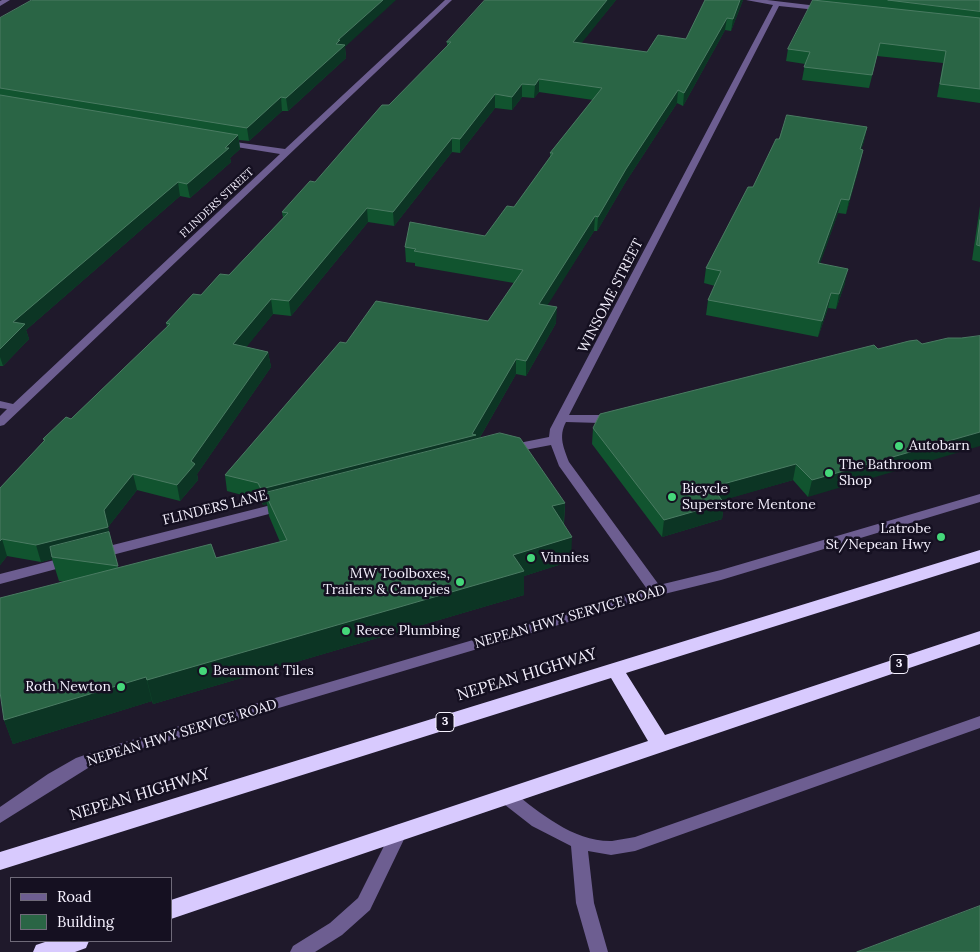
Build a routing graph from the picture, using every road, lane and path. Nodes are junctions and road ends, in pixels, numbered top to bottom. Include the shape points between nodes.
1 (8, 0) edge
2 (449, 0) edge
3 (749, 0) edge
4 (777, 3) junction
5 (0, 4) edge
6 (811, 4) edge
7 (838, 10) edge
8 (217, 141) edge
9 (287, 152) junction
10 (0, 404) edge
11 (15, 408) junction
12 (626, 412) edge
13 (562, 418) junction
14 (0, 422) edge
15 (555, 440) junction
16 (499, 451) edge
17 (980, 498) edge
18 (297, 503) edge
19 (980, 556) edge
20 (0, 579) edge
21 (656, 591) junction
22 (980, 637) edge
23 (615, 670) junction
24 (980, 722) edge
25 (661, 745) junction
26 (506, 796) junction
27 (0, 816) edge
28 (400, 831) junction
29 (579, 842) junction
30 (0, 861) edge
31 (172, 910) edge
32 (75, 942) edge
33 (44, 952) edge
34 (299, 952) edge
35 (598, 952) edge

1 - 5 street
2 - 9 street, FLINDERS STREET
3 - 4 street
4 - 6 street
4 - 13 street, WINSOME STREET
6 - 7 street
8 - 9 street
9 - 11 street, FLINDERS STREET
10 - 11 street
11 - 14 street, FLINDERS STREET
12 - 13 street via 600,419
13 - 15 street, WINSOME STREET
15 - 16 street
15 - 21 street via 564,463
17 - 21 street, NEPEAN HWY SERVICE ROAD via 721,575
18 - 20 street, FLINDERS LANE
19 - 23 highway, NEPEAN HIGHWAY / 3
21 - 27 street, NEPEAN HWY SERVICE ROAD via 114,751 82,763
22 - 25 highway, 3
23 - 25 highway
23 - 30 highway, NEPEAN HIGHWAY / 3
24 - 29 street via 634,844 611,848
25 - 26 highway, 3
26 - 28 highway, 3
26 - 29 street via 538,821
28 - 31 highway, 3
28 - 34 street via 364,904 336,929
29 - 35 street via 585,903
32 - 33 highway

